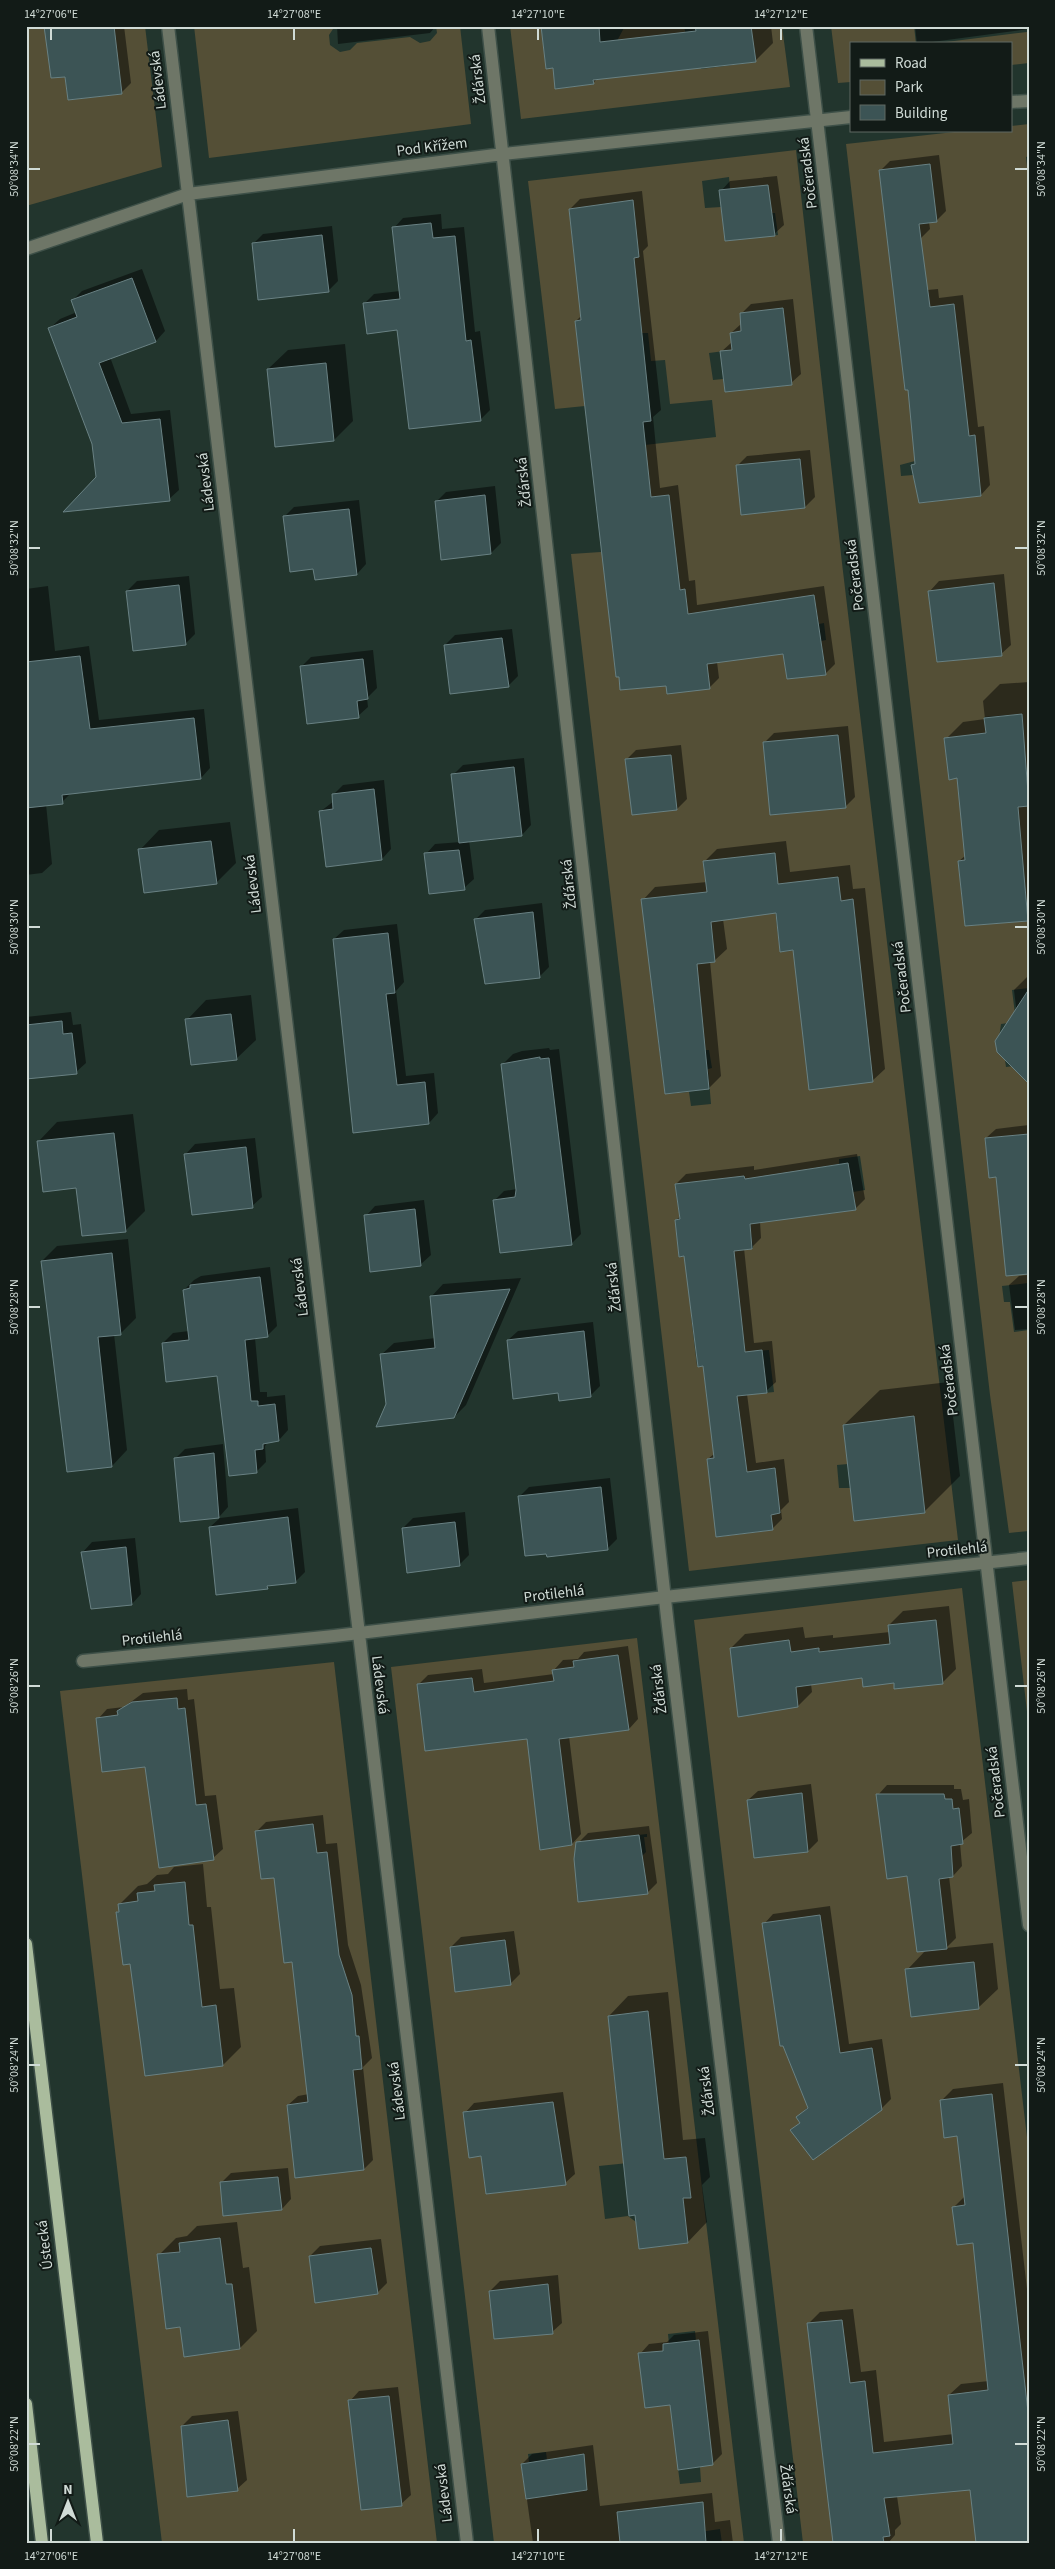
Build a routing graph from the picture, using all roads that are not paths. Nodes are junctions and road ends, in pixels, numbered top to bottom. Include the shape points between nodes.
1 (168, 26) edge
2 (488, 26) edge
3 (806, 26) edge
4 (1029, 101) edge
5 (1012, 102) edge
6 (850, 117) edge
7 (818, 120) junction
8 (503, 154) junction
9 (188, 194) junction
10 (26, 249) edge
11 (1029, 1558) edge
12 (986, 1563) junction
13 (665, 1597) junction
14 (358, 1634) junction
15 (83, 1661) dead end
16 (1029, 1925) edge
17 (26, 1944) edge
18 (26, 2404) edge
19 (42, 2543) edge
20 (97, 2543) edge
21 (467, 2543) edge
22 (779, 2543) edge

1 - 9 street, Ládevská
2 - 8 street, Žďárská
3 - 7 street, Počeradská
4 - 5 street
6 - 7 street, Pod Křížem
7 - 8 street, Pod Křížem
7 - 12 street, Počeradská
8 - 9 street, Pod Křížem
8 - 13 street, Žďárská
9 - 10 street, Pod Křížem
9 - 14 street, Ládevská
11 - 12 street, Protilehlá
12 - 13 street, Protilehlá
12 - 16 street, Počeradská
13 - 14 street, Protilehlá
13 - 22 street, Žďárská
14 - 15 street, Protilehlá
14 - 21 street, Ládevská
17 - 20 main road, Ústecká
18 - 19 main road

